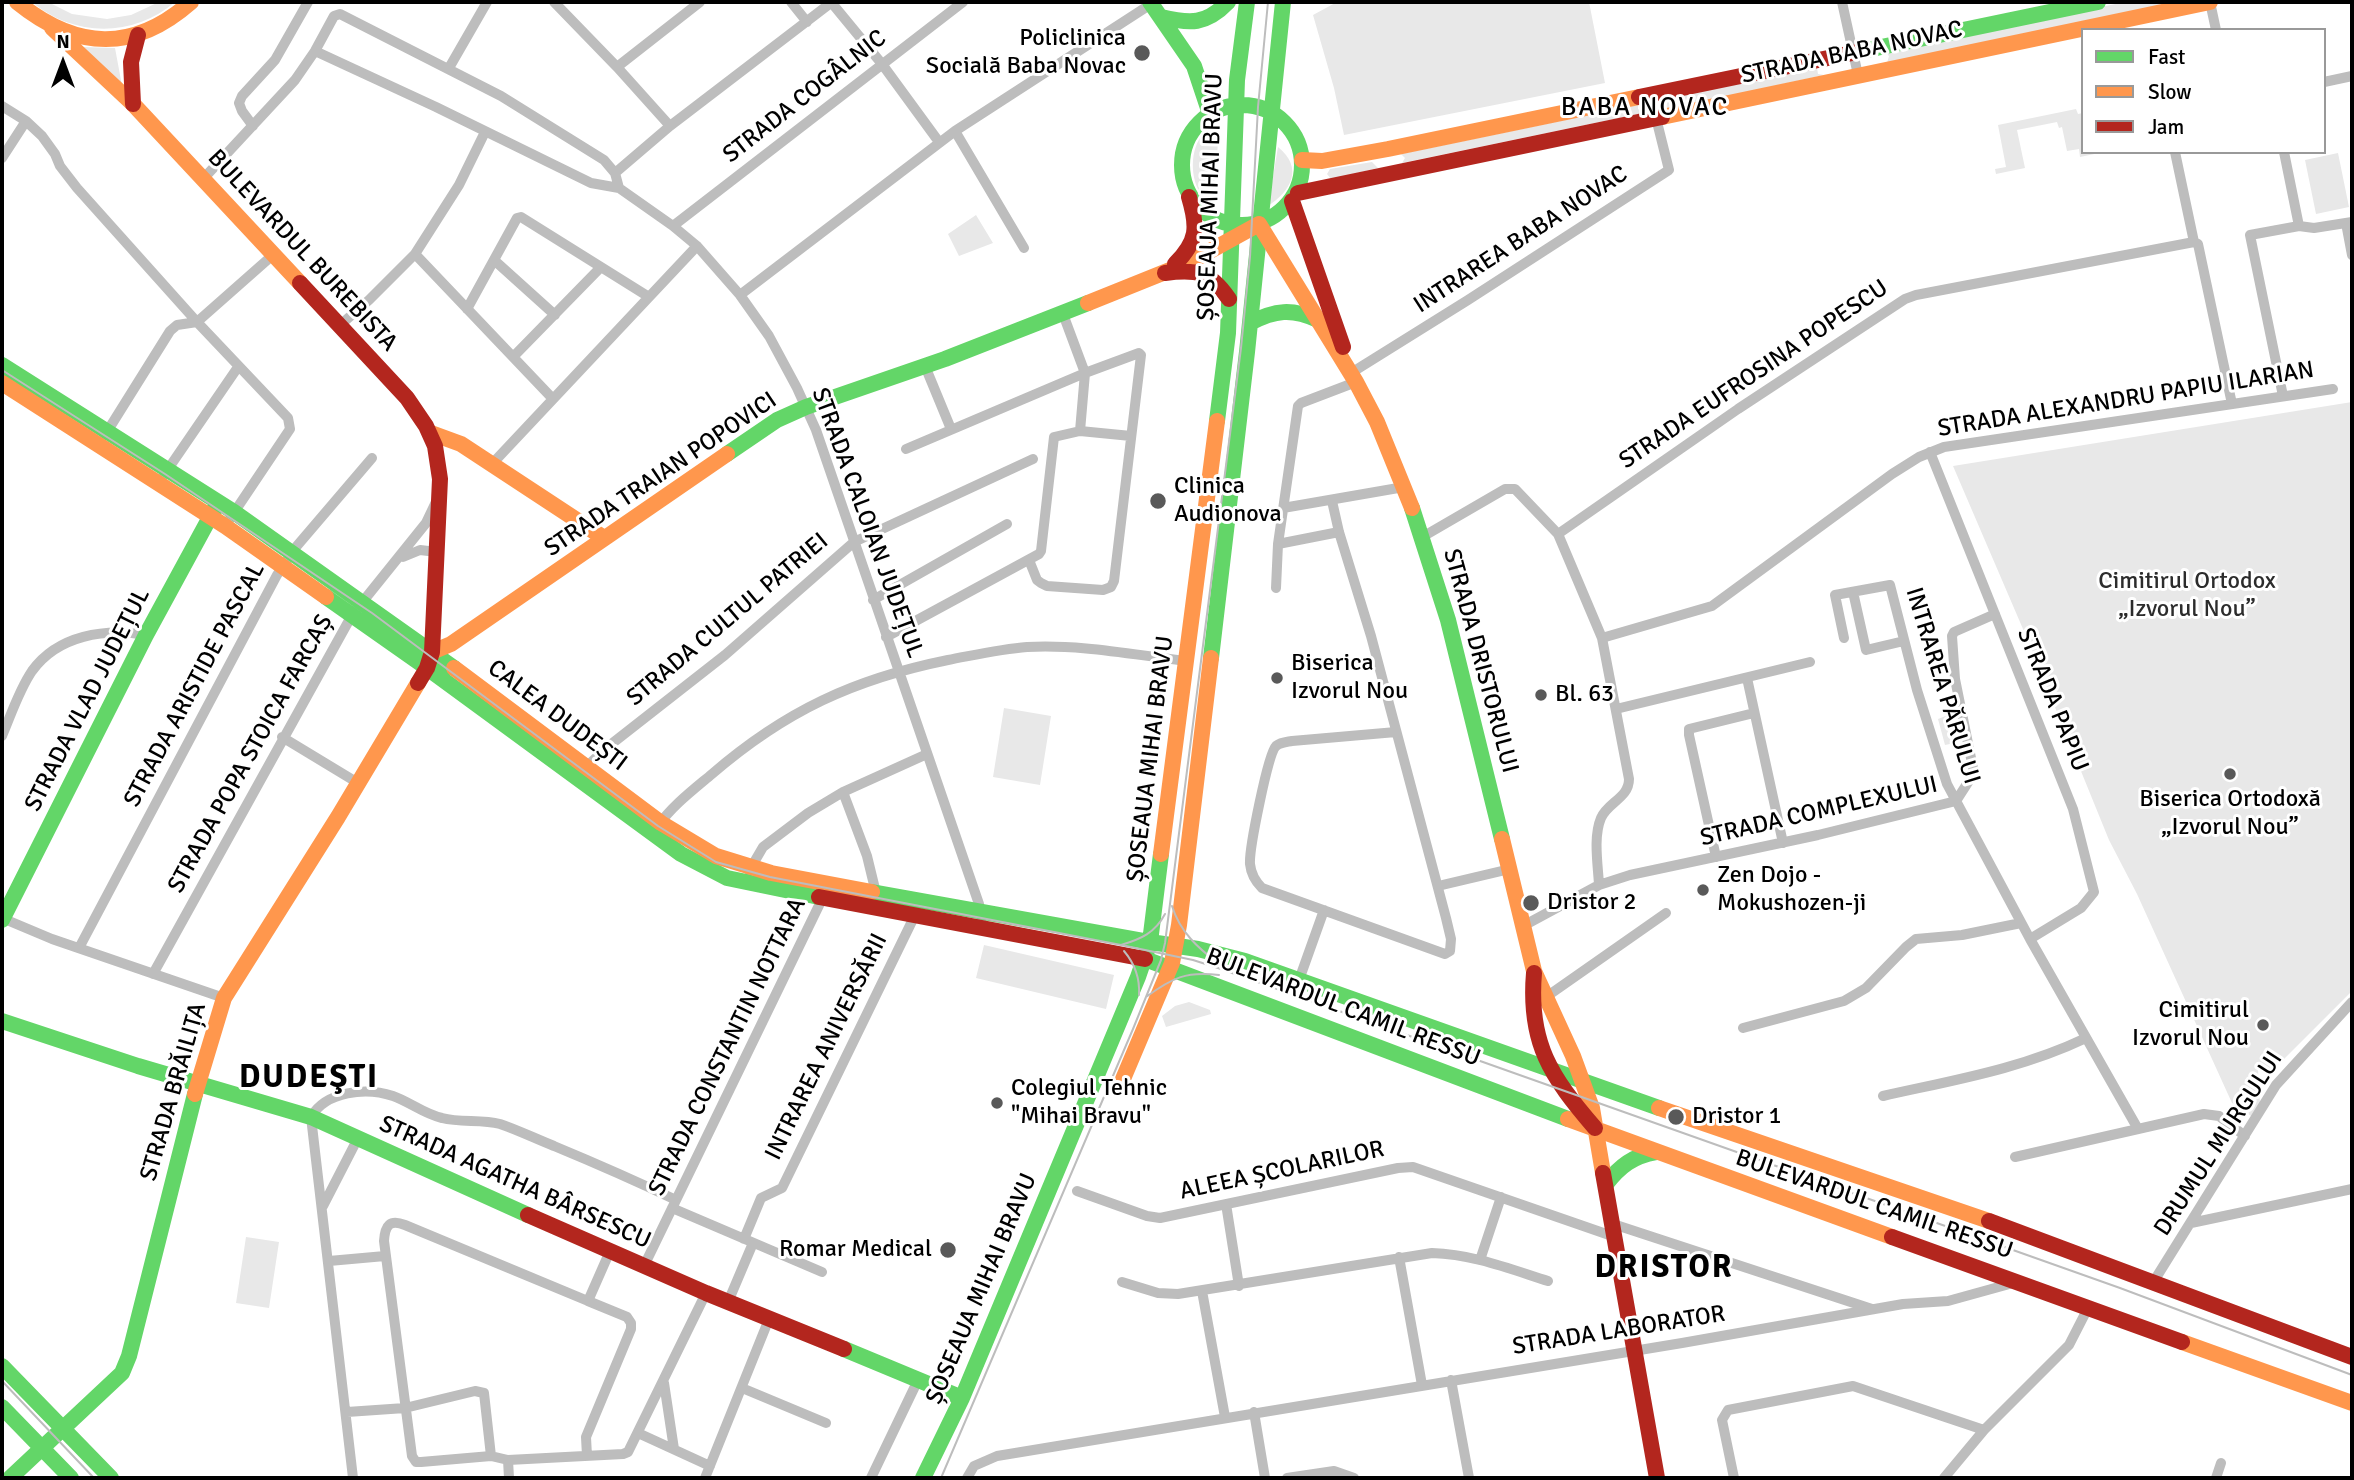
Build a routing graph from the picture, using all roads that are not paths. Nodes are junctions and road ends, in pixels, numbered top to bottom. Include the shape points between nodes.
1 (17, 2) edge
2 (191, 2) edge
3 (485, 2) edge
4 (554, 2) edge
5 (575, 2) edge
6 (700, 2) edge
7 (791, 2) edge
8 (832, 2) edge
9 (963, 2) edge
10 (1228, 2) edge
11 (1247, 2) edge
12 (1283, 2) edge
13 (1842, 2) edge
14 (2098, 2) edge
15 (2210, 2) edge
16 (307, 4) edge
17 (1154, 8) edge
18 (564, 11) junction
19 (807, 22) junction
20 (50, 27) junction
21 (2085, 28) edge
22 (2216, 28) edge
23 (2081, 29) edge
24 (138, 35) junction
25 (315, 51) junction
26 (1853, 52) junction
27 (881, 65) junction
28 (617, 67) junction
29 (449, 68) junction
30 (1858, 75) junction
31 (2352, 76) edge
32 (2326, 82) edge
33 (1650, 94) junction
34 (1236, 103) junction
35 (134, 104) junction
36 (2, 106) edge
37 (1209, 111) junction
38 (1272, 113) junction
39 (1656, 118) junction
40 (26, 121) junction
41 (253, 126) junction
42 (670, 126) junction
43 (956, 131) junction
44 (485, 132) junction
45 (939, 142) junction
46 (2175, 154) edge
47 (2284, 154) edge
48 (2, 158) edge
49 (1302, 160) junction
50 (615, 173) junction
51 (205, 178) junction
52 (619, 188) junction
53 (1189, 196) junction
54 (1295, 197) junction
55 (1259, 223) junction
56 (2349, 223) edge
57 (673, 226) junction
58 (2299, 226) junction
59 (1231, 232) junction
60 (2194, 242) junction
61 (697, 246) junction
62 (1024, 248) dead end
63 (274, 254) junction
64 (415, 254) junction
65 (2352, 255) edge
66 (494, 260) junction
67 (601, 267) junction
68 (1165, 273) junction
69 (740, 295) junction
70 (649, 297) junction
71 (1229, 299) junction
72 (467, 309) junction
73 (1063, 314) junction
74 (555, 315) junction
75 (1318, 320) junction
76 (197, 322) junction
77 (1250, 323) junction
78 (339, 326) junction
79 (513, 357) junction
80 (2, 365) edge
81 (925, 366) junction
82 (238, 367) junction
83 (1085, 373) junction
84 (1354, 377) junction
85 (2, 383) edge
86 (2333, 389) dead end
87 (2283, 396) junction
88 (553, 399) junction
89 (2232, 404) junction
90 (806, 407) junction
91 (951, 429) junction
92 (1080, 430) junction
93 (431, 433) junction
94 (1131, 436) junction
95 (103, 437) junction
96 (906, 449) dead end
97 (469, 450) junction
98 (1930, 452) junction
99 (372, 458) dead end
100 (1033, 459) dead end
101 (439, 461) junction
102 (492, 464) junction
103 (163, 477) junction
104 (1404, 487) junction
105 (440, 493) junction
106 (1332, 501) junction
107 (1283, 508) junction
108 (214, 509) junction
109 (229, 519) junction
110 (1007, 524) dead end
111 (1339, 532) junction
112 (1558, 534) junction
113 (1424, 536) junction
114 (604, 538) junction
115 (854, 542) junction
116 (1278, 544) junction
117 (437, 552) junction
118 (287, 559) junction
119 (1029, 560) junction
120 (395, 562) junction
121 (1276, 588) dead end
122 (1853, 592) junction
123 (873, 600) junction
124 (362, 601) junction
125 (1995, 614) junction
126 (352, 615) junction
127 (146, 635) junction
128 (886, 637) junction
129 (1602, 638) junction
130 (1844, 638) dead end
131 (1904, 641) junction
132 (432, 652) junction
133 (1187, 661) junction
134 (1810, 662) dead end
135 (427, 668) junction
136 (898, 671) junction
137 (1747, 678) junction
138 (1616, 709) junction
139 (1754, 713) junction
140 (1396, 732) junction
141 (2, 736) edge
142 (282, 737) junction
143 (927, 754) junction
144 (582, 772) junction
145 (358, 783) junction
146 (843, 792) junction
147 (1956, 801) junction
148 (657, 829) junction
149 (1783, 843) junction
150 (1716, 857) junction
151 (1510, 869) junction
152 (748, 875) junction
153 (1599, 885) junction
154 (1438, 886) junction
155 (827, 891) junction
156 (876, 892) junction
157 (1156, 902) junction
158 (1182, 905) junction
159 (917, 909) junction
160 (1324, 911) junction
161 (1666, 913) dead end
162 (2, 919) edge
163 (982, 921) junction
164 (2021, 923) junction
165 (1523, 926) junction
166 (2030, 939) junction
167 (1150, 942) junction
168 (1177, 944) junction
169 (79, 948) junction
170 (1223, 955) junction
171 (1145, 959) junction
172 (1171, 968) junction
173 (1534, 971) junction
174 (153, 974) junction
175 (1299, 980) junction
176 (1212, 983) junction
177 (1130, 997) junction
178 (224, 998) junction
179 (1546, 998) junction
180 (2352, 1002) edge
181 (1154, 1006) junction
182 (2, 1021) edge
183 (1743, 1028) dead end
184 (2086, 1038) junction
185 (1549, 1070) junction
186 (1123, 1079) dead end
187 (1582, 1082) junction
188 (198, 1083) junction
189 (1883, 1096) dead end
190 (311, 1117) junction
191 (1597, 1129) junction
192 (2138, 1129) junction
193 (2245, 1136) junction
194 (358, 1138) junction
195 (1656, 1152) junction
196 (2015, 1157) dead end
197 (1605, 1184) junction
198 (2352, 1189) edge
199 (1077, 1191) dead end
200 (1501, 1197) junction
201 (674, 1204) junction
202 (1226, 1204) junction
203 (323, 1206) junction
204 (2191, 1223) junction
205 (1614, 1230) junction
206 (748, 1241) junction
207 (610, 1251) junction
208 (386, 1256) junction
209 (1399, 1257) junction
210 (1480, 1260) junction
211 (329, 1261) junction
212 (645, 1266) junction
213 (822, 1272) dead end
214 (1548, 1281) dead end
215 (2019, 1281) junction
216 (2154, 1281) junction
217 (1122, 1282) dead end
218 (1239, 1286) junction
219 (1202, 1291) junction
220 (706, 1293) junction
221 (588, 1301) junction
222 (728, 1302) junction
223 (2089, 1306) junction
224 (1874, 1310) junction
225 (769, 1319) junction
226 (1634, 1351) junction
227 (2352, 1357) edge
228 (2, 1366) edge
229 (918, 1380) junction
230 (1451, 1380) junction
231 (663, 1381) junction
232 (1422, 1385) junction
233 (742, 1388) junction
234 (962, 1398) junction
235 (2352, 1403) edge
236 (2, 1407) edge
237 (405, 1408) junction
238 (346, 1412) junction
239 (1254, 1412) junction
240 (1225, 1417) junction
241 (826, 1423) dead end
242 (62, 1428) junction
243 (1984, 1430) junction
244 (638, 1433) junction
245 (41, 1448) junction
246 (674, 1449) junction
247 (491, 1456) junction
248 (587, 1456) junction
249 (508, 1460) junction
250 (2221, 1464) dead end
251 (710, 1466) junction
252 (10, 1478) edge
253 (71, 1478) edge
254 (111, 1478) edge
255 (353, 1478) edge
256 (509, 1478) edge
257 (705, 1478) edge
258 (871, 1478) edge
259 (923, 1478) edge
260 (967, 1478) edge
261 (1265, 1478) edge
262 (1287, 1478) edge
263 (1354, 1478) edge
264 (1469, 1478) edge
265 (1657, 1478) edge
266 (1734, 1478) edge
267 (1944, 1478) edge
268 (2216, 1478) edge

1 - 20 main road
2 - 24 main road via 169,21
3 - 29 street
4 - 18 street
5 - 18 street
6 - 28 street
7 - 19 street
8 - 19 street
8 - 27 street
9 - 27 street, STRADA COGÂLNIC
10 - 17 main road via 1199,22 1185,22
11 - 34 main road, ȘOSEAUA MIHAI BRAVU
12 - 38 main road, ȘOSEAUA MIHAI BRAVU
13 - 26 street
14 - 26 main road, STRADA BABA NOVAC
15 - 21 main road, STRADA BABA NOVAC
15 - 22 street
16 - 41 street via 275,60 242,96 239,103
17 - 37 main road via 1194,66
17 - 43 street
18 - 28 street
19 - 42 street
20 - 24 main road via 93,39
20 - 35 main road, BULEVARDUL BUREBISTA
23 - 30 main road, STRADA BABA NOVAC
24 - 35 main road via 131,67
25 - 29 street via 336,14
25 - 41 street
25 - 44 street, STRADA CALOIAN JUDEȚUL
26 - 30 street
26 - 33 main road, STRADA BABA NOVAC
27 - 45 street
27 - 57 street, STRADA COGÂLNIC
28 - 42 street
29 - 50 street via 604,160
30 - 39 main road, STRADA BABA NOVAC
31 - 32 street
33 - 39 street
33 - 49 main road, STRADA BABA NOVAC via 1388,149 1322,161
34 - 37 main road
34 - 38 main road
34 - 59 main road, ȘOSEAUA MIHAI BRAVU
35 - 51 main road, BULEVARDUL BUREBISTA
36 - 40 street
37 - 53 main road, STRADA TRAIAN POPOVICI via 1184,145 1181,174
38 - 49 main road via 1291,130
38 - 55 main road, ȘOSEAUA MIHAI BRAVU
39 - 54 main road, STRADA BABA NOVAC
39 - 84 street, INTRAREA BABA NOVAC via 1668,170
40 - 48 street
40 - 76 street via 42,136 77,188
41 - 51 street
42 - 50 street
43 - 45 street
43 - 62 street
44 - 52 street, STRADA CALOIAN JUDEȚUL via 591,183
44 - 64 street via 459,185
45 - 69 street
46 - 60 street
47 - 58 street
49 - 54 main road
50 - 52 street
51 - 63 main road, BULEVARDUL BUREBISTA
52 - 57 street, STRADA CALOIAN JUDEȚUL
53 - 59 main road
53 - 68 main road, STRADA TRAIAN POPOVICI via 1195,237
54 - 55 main road
54 - 84 main road, STRADA DRISTORULUI
55 - 59 main road
55 - 75 main road, STRADA DRISTORULUI
55 - 77 main road, ȘOSEAUA MIHAI BRAVU
56 - 58 street
56 - 65 street
57 - 61 street, STRADA CALOIAN JUDEȚUL
58 - 87 street via 2250,235
59 - 68 main road, STRADA TRAIAN POPOVICI via 1190,262
59 - 71 main road, ȘOSEAUA MIHAI BRAVU
60 - 89 street
60 - 112 street, STRADA EUFROSINA POPESCU via 1905,299
61 - 69 street, STRADA CALOIAN JUDEȚUL
61 - 70 street
63 - 76 street
63 - 78 main road, BULEVARDUL BUREBISTA
64 - 72 street
64 - 78 street
66 - 67 street via 521,217
66 - 72 street
66 - 74 street
67 - 70 street
67 - 74 street
68 - 71 main road via 1197,271 1210,276
68 - 73 main road, STRADA TRAIAN POPOVICI
69 - 90 street, STRADA CALOIAN JUDEȚUL via 769,336
70 - 88 street
71 - 133 main road, ȘOSEAUA MIHAI BRAVU
72 - 79 street
73 - 81 main road, STRADA TRAIAN POPOVICI
73 - 83 street
74 - 79 street
75 - 77 main road via 1285,310
75 - 84 main road, STRADA DRISTORULUI
76 - 82 street
76 - 95 street via 170,331
77 - 158 main road, ȘOSEAUA MIHAI BRAVU
78 - 93 main road, BULEVARDUL BUREBISTA via 407,398
79 - 88 street
80 - 95 main road, CALEA DUDEȘTI
81 - 90 main road, STRADA TRAIAN POPOVICI
81 - 91 street
82 - 103 street
82 - 109 street via 288,418 290,429
83 - 91 street
83 - 92 street
83 - 94 street via 1135,353 1141,355
84 - 104 main road, STRADA DRISTORULUI
84 - 107 street via 1298,406
85 - 95 main road, CALEA DUDEȘTI
86 - 87 street, STRADA ALEXANDRU PAPIU ILARIAN
87 - 89 street, STRADA ALEXANDRU PAPIU ILARIAN
88 - 102 street
89 - 98 street, STRADA ALEXANDRU PAPIU ILARIAN via 1963,443
90 - 114 main road, STRADA TRAIAN POPOVICI via 762,429
90 - 115 street, STRADA CALOIAN JUDEȚUL
91 - 96 street
92 - 94 street
92 - 119 street via 1054,437 1041,551
93 - 97 main road
93 - 101 main road, BULEVARDUL BUREBISTA
94 - 119 street via 1111,587 1047,586 1037,580
95 - 103 main road, CALEA DUDEȘTI
97 - 101 main road
97 - 102 main road
98 - 125 street, STRADA PAPIU
98 - 129 street, STRADA ALEXANDRU PAPIU ILARIAN via 1892,474 1712,606
99 - 118 street, STRADA ARISTIDE PASCAL
100 - 115 street, STRADA CULTUL PATRIEI
101 - 105 main road, BULEVARDUL BUREBISTA
102 - 114 main road
103 - 108 main road, CALEA DUDEȘTI
104 - 106 street
104 - 113 main road, STRADA DRISTORULUI
105 - 117 main road, BULEVARDUL BUREBISTA
105 - 120 street, STRADA POPA STOICA FARCAȘ via 426,523
106 - 107 street
106 - 111 street
107 - 116 street
108 - 109 main road, CALEA DUDEȘTI
108 - 127 main road, STRADA VLAD JUDEȚUL
109 - 118 main road, CALEA DUDEȘTI
110 - 123 street
111 - 116 street
111 - 140 street
112 - 113 street via 1515,489 1505,489
112 - 129 street
113 - 151 main road, STRADA DRISTORULUI
114 - 132 main road, STRADA TRAIAN POPOVICI via 451,645
115 - 123 street, STRADA CALOIAN JUDEȚUL
115 - 144 street, STRADA CULTUL PATRIEI
116 - 121 street
117 - 120 street, STRADA POPA STOICA FARCAȘ via 414,551
117 - 132 main road, BULEVARDUL BUREBISTA
118 - 124 main road, CALEA DUDEȘTI
118 - 126 main road, CALEA DUDEȘTI
118 - 169 street, STRADA ARISTIDE PASCAL
119 - 128 street
120 - 124 street, STRADA POPA STOICA FARCAȘ
122 - 130 street, INTRAREA PĂRULUI via 1835,595
122 - 131 street, INTRAREA PĂRULUI via 1892,587
122 - 131 street via 1867,650
123 - 128 street, STRADA CALOIAN JUDEȚUL
124 - 126 street, STRADA POPA STOICA FARCAȘ
124 - 132 main road, CALEA DUDEȘTI
125 - 147 street, STRADA COMPLEXULUI via 1954,632 1951,639 1974,773
125 - 166 street, STRADA PAPIU via 2073,809 2094,892 2081,908
126 - 135 main road, CALEA DUDEȘTI
126 - 142 street, STRADA POPA STOICA FARCAȘ
127 - 141 street via 103,633 59,646 43,657 30,673
127 - 162 main road, STRADA VLAD JUDEȚUL
128 - 136 street, STRADA CALOIAN JUDEȚUL
129 - 138 street
131 - 147 street, INTRAREA PĂRULUI via 1940,767
132 - 135 main road, BULEVARDUL BUREBISTA
132 - 144 main road, CALEA DUDEȘTI
133 - 136 street via 1030,647
133 - 157 main road, ȘOSEAUA MIHAI BRAVU
134 - 137 street
135 - 144 main road, CALEA DUDEȘTI
135 - 145 main road, STRADA BRĂILIȚA
136 - 143 street, STRADA CALOIAN JUDEȚUL
136 - 148 street via 822,700 764,732 697,787
137 - 138 street
137 - 139 street
138 - 153 street via 1629,783 1628,790 1601,818
139 - 149 street
139 - 150 street via 1689,729
140 - 154 street
140 - 160 street via 1275,746 1250,854 1251,873 1262,888
142 - 145 street
142 - 174 street, STRADA POPA STOICA FARCAȘ
143 - 146 street
143 - 163 street, STRADA CALOIAN JUDEȚUL
144 - 148 main road, CALEA DUDEȘTI
145 - 178 main road, STRADA BRĂILIȚA
146 - 152 street via 763,847
146 - 156 street
147 - 149 street, STRADA COMPLEXULUI
147 - 164 street, INTRAREA PĂRULUI
148 - 152 main road, CALEA DUDEȘTI
149 - 150 street, STRADA COMPLEXULUI
150 - 153 street, STRADA COMPLEXULUI
151 - 154 street
151 - 165 main road, STRADA DRISTORULUI
152 - 155 main road, CALEA DUDEȘTI
153 - 165 street, STRADA COMPLEXULUI
154 - 160 street via 1451,939 1450,951 1445,954
155 - 156 main road, CALEA DUDEȘTI
155 - 159 main road, CALEA DUDEȘTI
155 - 201 street, STRADA CONSTANTIN NOTTARA
156 - 159 main road, CALEA DUDEȘTI
157 - 158 main road
157 - 167 main road, ȘOSEAUA MIHAI BRAVU
158 - 168 main road, ȘOSEAUA MIHAI BRAVU
159 - 163 main road, CALEA DUDEȘTI
159 - 206 street, INTRAREA ANIVERSĂRII via 782,1188 761,1198
160 - 175 street
161 - 179 street
162 - 169 street
163 - 167 main road, CALEA DUDEȘTI
163 - 171 main road, CALEA DUDEȘTI
164 - 166 street, INTRAREA PĂRULUI
164 - 183 street via 1916,939 1866,988 1844,1001
165 - 173 main road, STRADA DRISTORULUI
166 - 184 street, INTRAREA PĂRULUI
167 - 168 main road, BULEVARDUL CAMIL RESSU
167 - 171 main road, ȘOSEAUA MIHAI BRAVU
168 - 170 main road, BULEVARDUL CAMIL RESSU
168 - 172 main road, ȘOSEAUA MIHAI BRAVU
169 - 174 street
170 - 175 main road, BULEVARDUL CAMIL RESSU
170 - 176 main road
171 - 172 main road, BULEVARDUL CAMIL RESSU
171 - 177 main road, ȘOSEAUA MIHAI BRAVU
172 - 176 main road, BULEVARDUL CAMIL RESSU
172 - 181 main road, ȘOSEAUA MIHAI BRAVU
173 - 179 main road, STRADA DRISTORULUI
173 - 185 main road, STRADA DRISTORULUI via 1537,1033
174 - 178 street
175 - 185 main road, BULEVARDUL CAMIL RESSU
176 - 191 main road, BULEVARDUL CAMIL RESSU
177 - 181 main road
177 - 234 main road, ȘOSEAUA MIHAI BRAVU
178 - 188 main road, STRADA BRĂILIȚA
179 - 187 main road, STRADA DRISTORULUI
180 - 193 street, DRUMUL MURGULUI via 2276,1085
181 - 186 main road, ȘOSEAUA MIHAI BRAVU
182 - 188 main road, STRADA AGATHA BÂRSESCU
184 - 189 street via 2009,1068
184 - 192 street, INTRAREA PĂRULUI
185 - 187 main road, BULEVARDUL CAMIL RESSU
185 - 191 main road, STRADA DRISTORULUI
187 - 191 main road, STRADA DRISTORULUI
187 - 216 main road, BULEVARDUL CAMIL RESSU
188 - 190 main road, STRADA AGATHA BÂRSESCU
188 - 242 main road, STRADA BRĂILIȚA via 126,1365 107,1389
190 - 194 main road, STRADA AGATHA BÂRSESCU
190 - 201 street via 335,1097 383,1094 442,1118 502,1125 615,1171
190 - 203 street
191 - 195 main road, BULEVARDUL CAMIL RESSU
191 - 197 main road
192 - 193 street via 2211,1114
192 - 196 street
193 - 204 street, DRUMUL MURGULUI
194 - 203 street
194 - 207 main road, STRADA AGATHA BÂRSESCU
195 - 197 main road via 1624,1161
195 - 215 main road, BULEVARDUL CAMIL RESSU
197 - 205 main road
198 - 204 street
199 - 202 street, ALEEA ȘCOLARILOR via 1153,1217
200 - 202 street, ALEEA ȘCOLARILOR via 1405,1167
200 - 205 street, ALEEA ȘCOLARILOR
200 - 210 street
201 - 206 street
201 - 212 street, STRADA CONSTANTIN NOTTARA
202 - 218 street
203 - 211 street
204 - 216 street, DRUMUL MURGULUI
205 - 224 street, ALEEA ȘCOLARILOR
205 - 226 main road
206 - 213 street
206 - 222 street, INTRAREA ANIVERSĂRII
207 - 212 main road, STRADA AGATHA BÂRSESCU
207 - 221 street
208 - 211 street
208 - 221 street via 384,1233 387,1225 396,1221
208 - 237 street
209 - 210 street via 1454,1253
209 - 218 street
209 - 232 street
210 - 214 street
211 - 238 street
212 - 220 main road, STRADA AGATHA BÂRSESCU
215 - 223 main road, BULEVARDUL CAMIL RESSU
215 - 224 street, STRADA LABORATOR via 1960,1298
216 - 227 main road, BULEVARDUL CAMIL RESSU
217 - 219 street via 1158,1293
218 - 219 street
219 - 240 street
220 - 222 main road, STRADA AGATHA BÂRSESCU
220 - 231 street
221 - 248 street via 627,1317 631,1329 586,1437
222 - 225 main road, STRADA AGATHA BÂRSESCU
223 - 235 main road, BULEVARDUL CAMIL RESSU
223 - 243 street via 2068,1345
224 - 226 street, STRADA LABORATOR
225 - 229 main road, STRADA AGATHA BÂRSESCU
225 - 233 street
226 - 230 street, STRADA LABORATOR
226 - 265 main road
228 - 242 main road
229 - 234 main road, STRADA AGATHA BÂRSESCU
229 - 258 street, ȘOSEAUA MIHAI BRAVU
230 - 232 street, STRADA LABORATOR
230 - 264 street
231 - 244 street
231 - 246 street
232 - 239 street, STRADA LABORATOR
233 - 241 street
233 - 251 street
234 - 259 main road, ȘOSEAUA MIHAI BRAVU
236 - 245 main road
237 - 238 street
237 - 247 street via 416,1462
237 - 247 street via 475,1391 484,1393
238 - 255 street
239 - 240 street, STRADA LABORATOR
239 - 261 street
240 - 260 street, STRADA LABORATOR via 997,1456 974,1466
242 - 245 main road, STRADA BRĂILIȚA
242 - 254 main road
243 - 266 street via 1853,1386 1728,1410 1722,1420
243 - 267 street
244 - 246 street
244 - 248 street via 628,1452
245 - 252 main road, STRADA BRĂILIȚA
245 - 253 main road
246 - 251 street
247 - 249 street
248 - 249 street
249 - 256 street
250 - 268 street
251 - 257 street
262 - 263 street via 1334,1471

